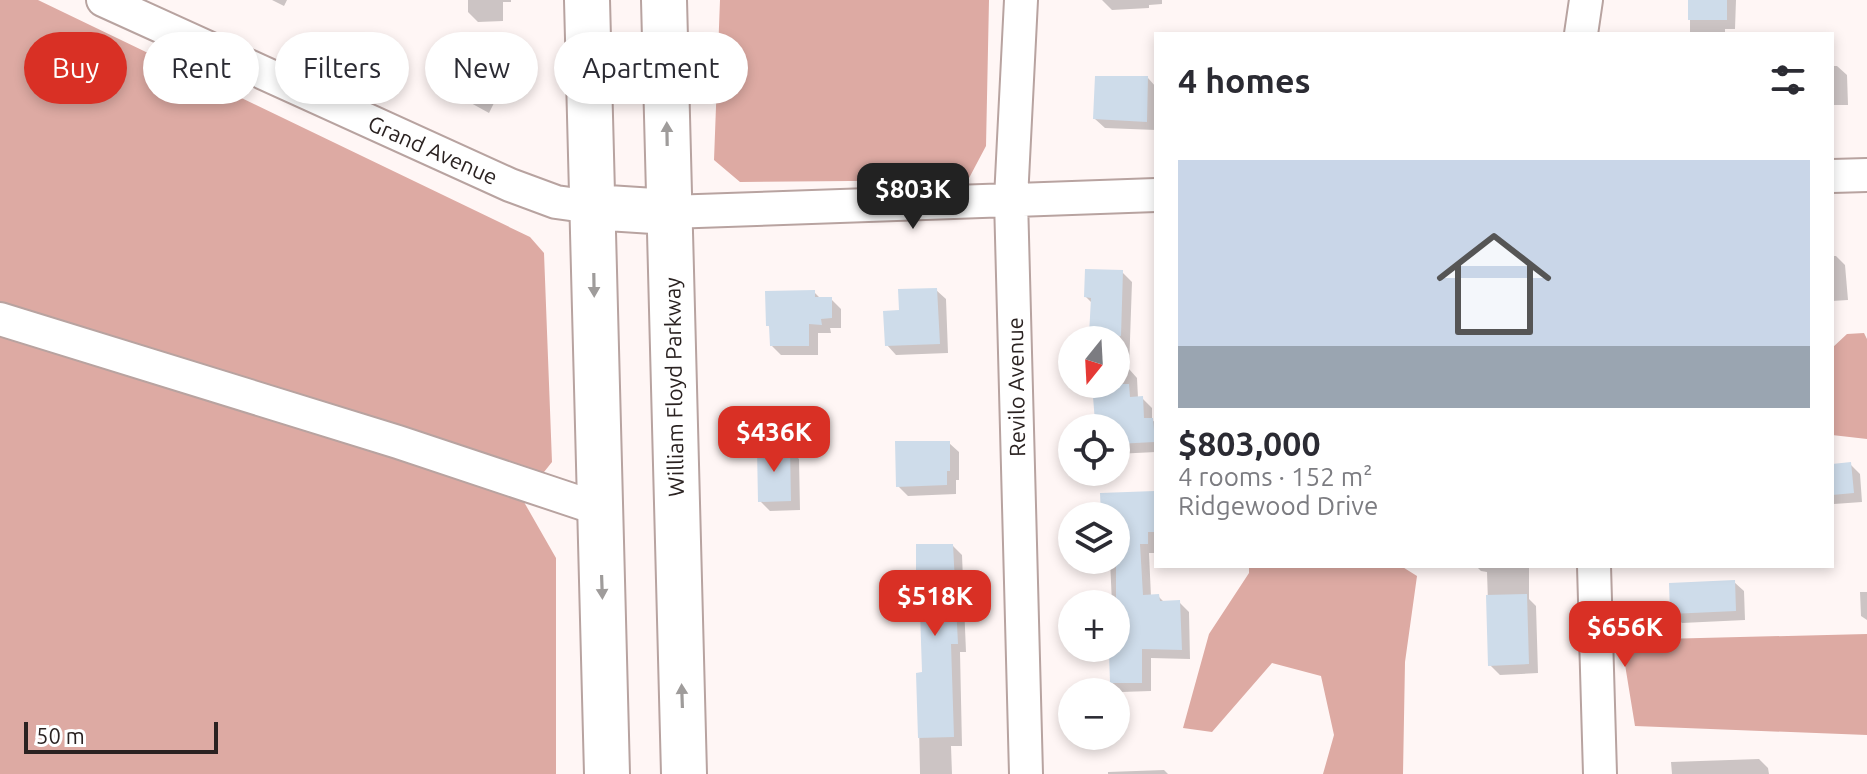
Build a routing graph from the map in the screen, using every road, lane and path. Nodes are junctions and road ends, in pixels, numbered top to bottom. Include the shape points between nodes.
1 (104, 0) edge
2 (587, 0) edge
3 (664, 0) edge
4 (1021, 0) edge
5 (1586, 0) edge
6 (1581, 32) edge
7 (1867, 175) edge
8 (1834, 176) edge
9 (1154, 195) edge
10 (1011, 199) junction
11 (592, 207) junction
12 (669, 212) junction
13 (0, 319) edge
14 (599, 509) junction
15 (1594, 568) edge
16 (607, 774) edge
17 (684, 774) edge
18 (1026, 774) edge
19 (1600, 774) edge

1 - 11 street, Grand Avenue via 510,185 556,202
2 - 11 highway
12 -> 3 highway, William Floyd Parkway
4 - 10 street, Revilo Avenue
5 - 6 street
7 - 8 street
9 - 10 street
10 - 12 street
10 - 18 street, Revilo Avenue
11 - 12 highway
11 -> 14 highway
17 -> 12 highway, William Floyd Parkway
13 - 14 street
14 -> 16 highway
15 - 19 street

